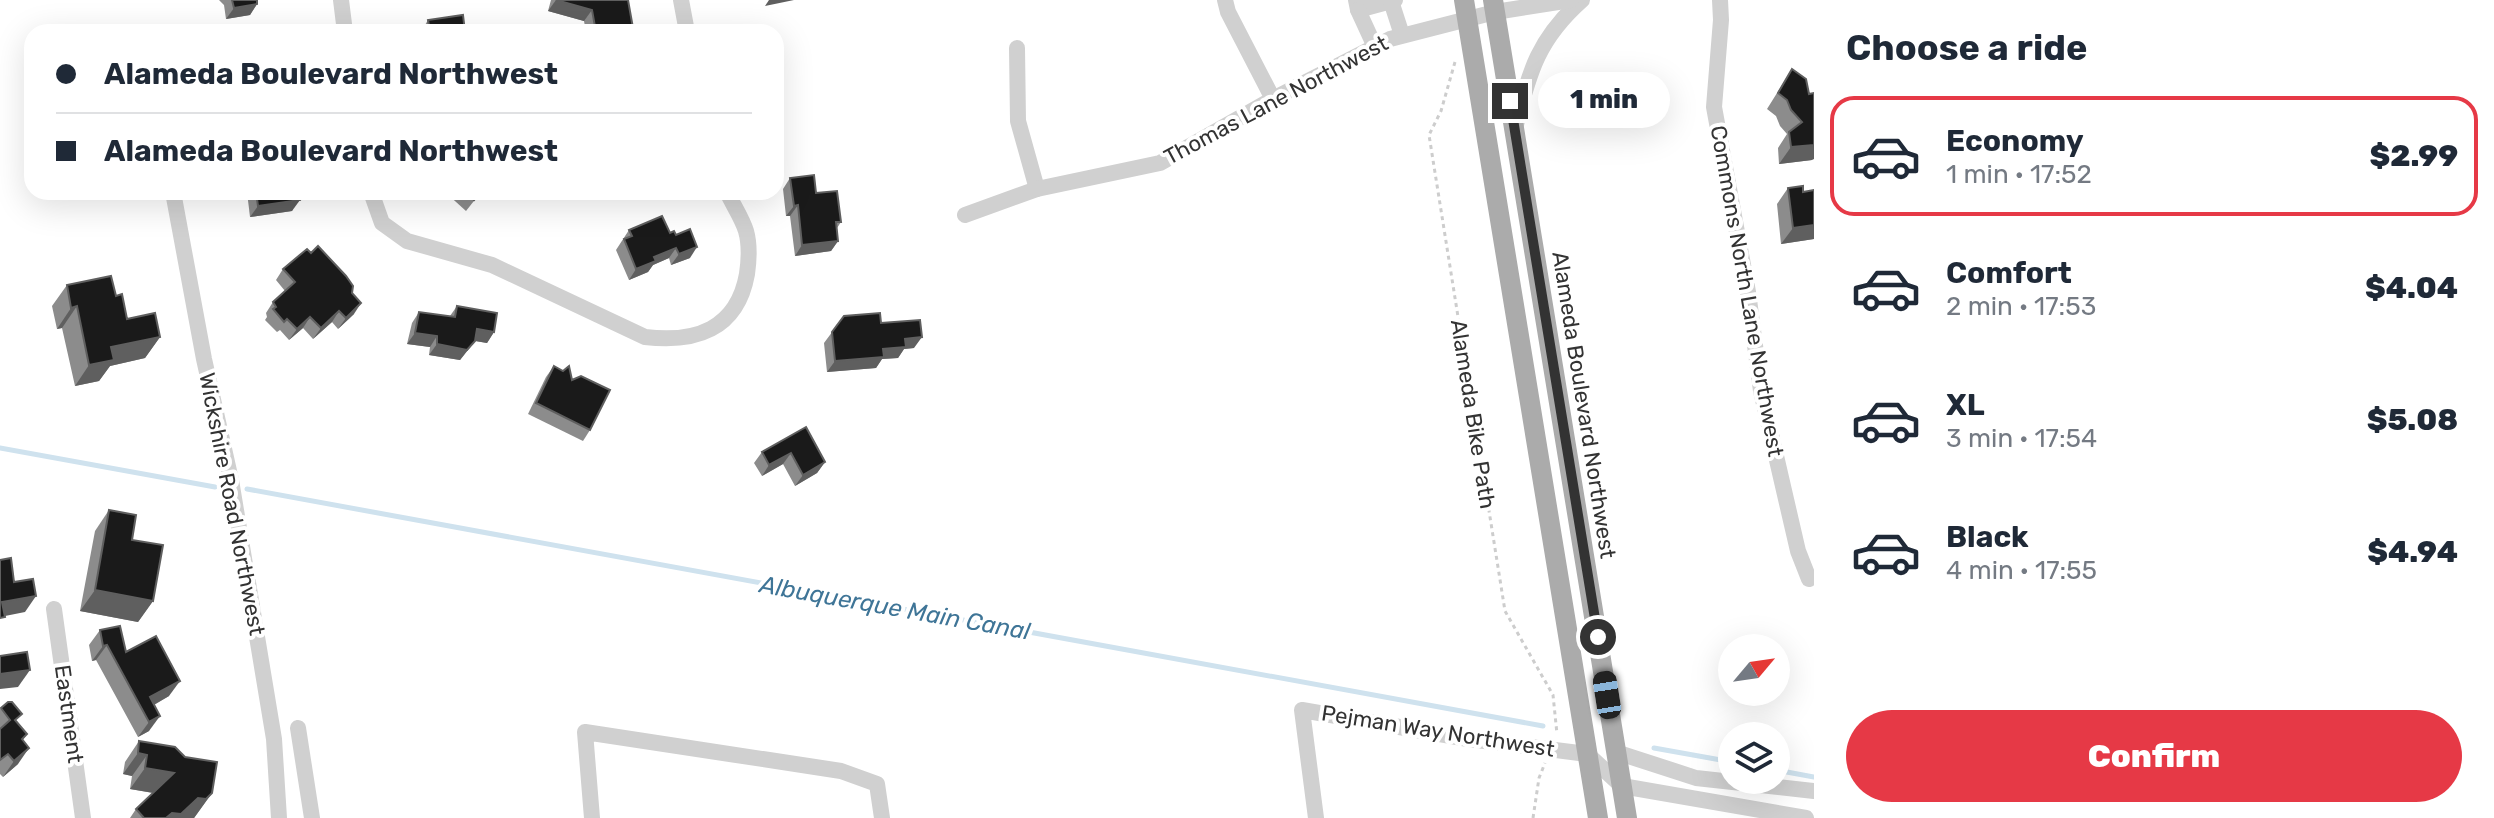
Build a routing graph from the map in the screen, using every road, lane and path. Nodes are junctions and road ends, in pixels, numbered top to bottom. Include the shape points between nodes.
1 (341, 0) edge
2 (681, 0) edge
3 (1225, 0) edge
4 (1393, 0) edge
5 (1571, 0) edge
6 (1582, 0) edge
7 (1720, 0) edge
8 (1357, 5) edge
9 (1494, 6) edge
10 (1466, 9) edge
11 (344, 24) edge
12 (686, 24) edge
13 (1402, 35) junction
14 (1375, 47) junction
15 (1017, 48) dead end
16 (1455, 51) dead end
17 (1273, 99) junction
18 (1515, 131) junction
19 (1037, 189) junction
20 (174, 200) edge
21 (374, 200) edge
22 (731, 200) edge
23 (965, 215) dead end
24 (1809, 579) dead end
25 (1588, 580) junction
26 (1560, 586) junction
27 (54, 609) dead end
28 (298, 728) dead end
29 (1551, 749) junction
30 (1616, 752) junction
31 (1587, 754) junction
32 (1622, 786) junction
33 (1814, 791) edge
34 (83, 818) edge
35 (279, 818) edge
36 (312, 818) edge
37 (592, 818) edge
38 (882, 818) edge
39 (1316, 818) edge
40 (1533, 818) edge
41 (1598, 818) edge
42 (1627, 818) edge
43 (1806, 818) edge

1 - 11 street
2 - 12 street
3 - 17 street
4 - 8 street
4 - 13 street
5 - 9 street, Thomas Lane Northwest
6 - 18 street via 1560,20 1533,63
7 - 24 street, Commons North Lane Northwest via 1714,107 1761,391
8 - 14 street
9 - 10 street, Thomas Lane Northwest
9 - 18 main road, Alameda Boulevard Northwest
10 - 13 street, Thomas Lane Northwest
10 - 26 main road
13 - 14 street, Thomas Lane Northwest
14 - 17 street, Thomas Lane Northwest
15 - 19 street via 1018,121
16 - 29 path, Alameda Bike Path via 1441,111 1429,135 1505,611 1553,695 1558,726
17 - 19 street, Thomas Lane Northwest via 1160,163
18 - 25 main road, Alameda Boulevard Northwest
19 - 23 street, Thomas Lane Northwest
20 - 35 street, Wickshire Road Northwest via 231,480 274,739
21 - 22 street via 382,223 407,241 492,265 645,337 671,340 719,325 745,287 750,258 746,231
25 - 26 street
25 - 30 main road, Alameda Boulevard Northwest
26 - 31 main road
27 - 34 street, Eastment
28 - 36 street
29 - 31 street, Pejman Way Northwest
29 - 39 street, Pejman Way Northwest via 1302,710
29 - 40 path, Alameda Bike Path via 1539,778
30 - 32 main road, Alameda Boulevard Northwest
30 - 33 street via 1696,778
31 - 32 street, Pejman Way Northwest
31 - 41 main road
32 - 42 main road, Alameda Boulevard Northwest
32 - 43 street
37 - 38 street via 585,732 841,771 877,784

